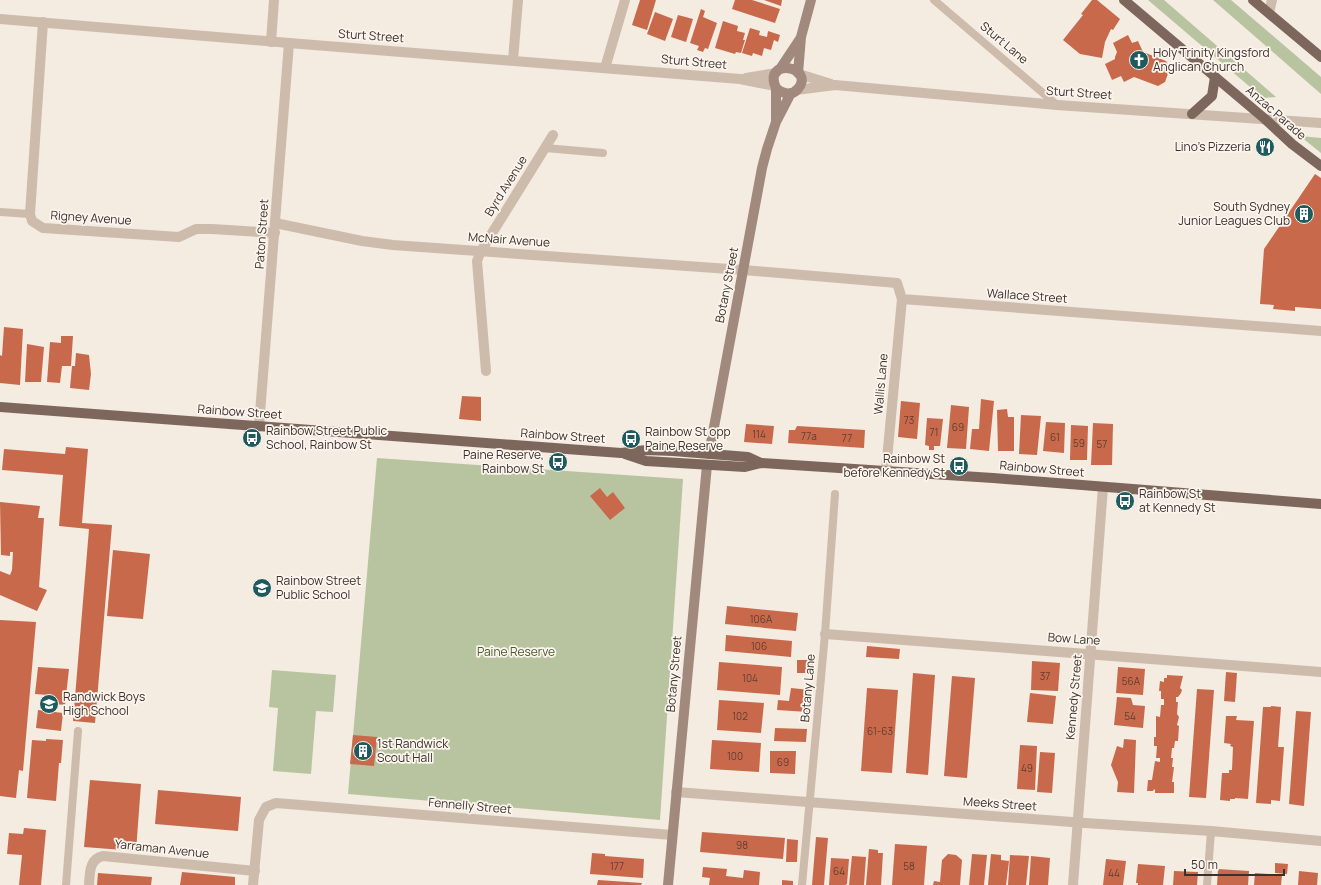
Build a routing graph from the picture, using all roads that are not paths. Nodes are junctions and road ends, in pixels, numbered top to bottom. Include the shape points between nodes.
1 (274, 0) edge
2 (518, 0) edge
3 (625, 0) edge
4 (811, 0) edge
5 (934, 0) edge
6 (1124, 0) edge
7 (1253, 0) edge
8 (1272, 0) edge
9 (1269, 13) junction
10 (0, 19) edge
11 (43, 22) junction
12 (801, 37) junction
13 (271, 42) junction
14 (289, 43) junction
15 (1321, 57) edge
16 (513, 60) junction
17 (605, 68) junction
18 (778, 71) junction
19 (798, 73) junction
20 (1215, 77) junction
21 (740, 78) junction
22 (835, 85) junction
23 (776, 87) junction
24 (794, 92) junction
25 (1057, 105) junction
26 (1192, 114) junction
27 (1265, 119) junction
28 (776, 122) junction
29 (1321, 123) edge
30 (552, 135) dead end
31 (545, 148) junction
32 (603, 153) dead end
33 (1321, 166) edge
34 (0, 212) edge
35 (30, 214) junction
36 (275, 228) junction
37 (481, 251) junction
38 (743, 270) junction
39 (902, 299) junction
40 (1321, 331) edge
41 (486, 371) dead end
42 (0, 407) edge
43 (259, 426) junction
44 (708, 459) junction
45 (886, 470) junction
46 (1103, 487) junction
47 (835, 494) dead end
48 (1321, 504) edge
49 (825, 634) junction
50 (1090, 654) junction
51 (1321, 672) edge
52 (78, 731) dead end
53 (676, 792) junction
54 (809, 802) junction
55 (1077, 823) junction
56 (1211, 831) junction
57 (672, 835) junction
58 (1321, 841) edge
59 (254, 871) junction
60 (66, 885) edge
61 (89, 885) edge
62 (253, 885) edge
63 (668, 885) edge
64 (802, 885) edge
65 (1073, 885) edge
66 (1207, 885) edge

1 - 13 street
2 - 16 street
3 - 17 street
4 - 12 street
5 - 25 lane, Sturt Lane
6 - 20 main road, Anzac Parade
7 - 9 main road
8 - 9 street
9 - 15 main road
10 - 11 street, Sturt Street
11 - 13 street, Sturt Street
11 - 35 street
12 - 18 street
12 - 19 street
13 - 14 street, Sturt Street
14 - 16 street, Sturt Street
14 - 36 street, Paton Street
16 - 17 street, Sturt Street
17 - 21 street, Sturt Street
18 - 19 street via 788,67
18 - 21 street, Sturt Street
18 - 23 street via 774,80
19 - 22 street, Sturt Street
19 - 24 street via 799,88
20 - 26 main road via 1212,96
20 - 27 main road, Anzac Parade
21 - 23 street, Sturt Street
22 - 24 street, Sturt Street
22 - 25 street, Sturt Street
23 - 24 street via 783,93
23 - 28 street, Botany Street
24 - 28 street, Botany Street
25 - 26 street, Sturt Street
26 - 27 street, Sturt Street
27 - 29 street, Sturt Street
27 - 33 main road, Anzac Parade
28 - 38 street, Botany Street via 766,149
30 - 31 street, Byrd Avenue
31 - 32 lane
31 - 37 street, Byrd Avenue
34 - 35 lane
35 - 36 street, Rigney Avenue via 32,221 43,228 179,237 196,229
36 - 37 street, McNair Avenue via 393,245
36 - 43 street, Paton Street
37 - 38 street, McNair Avenue
37 - 41 street, Byrd Avenue via 477,261
38 - 39 street via 897,283
38 - 44 street, Botany Street
39 - 40 street, Wallace Street
39 - 45 street, Wallis Lane
42 - 43 main road, Rainbow Street
43 - 44 main road, Rainbow Street via 621,453 646,450
44 - 45 main road, Rainbow Street via 745,467 760,463
44 - 53 street, Botany Street
45 - 46 main road, Rainbow Street
46 - 48 main road, Rainbow Street
46 - 50 street, Kennedy Street
47 - 49 lane, Botany Lane
49 - 50 street, Bow Lane
49 - 54 lane, Botany Lane
50 - 51 street, Bow Lane
50 - 55 street, Kennedy Street
52 - 60 lane
53 - 54 street, Meeks Street
53 - 57 street, Botany Street
54 - 55 street, Meeks Street
54 - 64 lane, Botany Lane
55 - 56 street, Meeks Street
55 - 65 street, Kennedy Street
56 - 58 street, Meeks Street
56 - 66 lane
57 - 59 street, Fennelly Street via 276,803 266,807 259,820
57 - 63 street, Botany Street
59 - 61 street, Yarraman Avenue via 103,856 93,861
59 - 62 street

